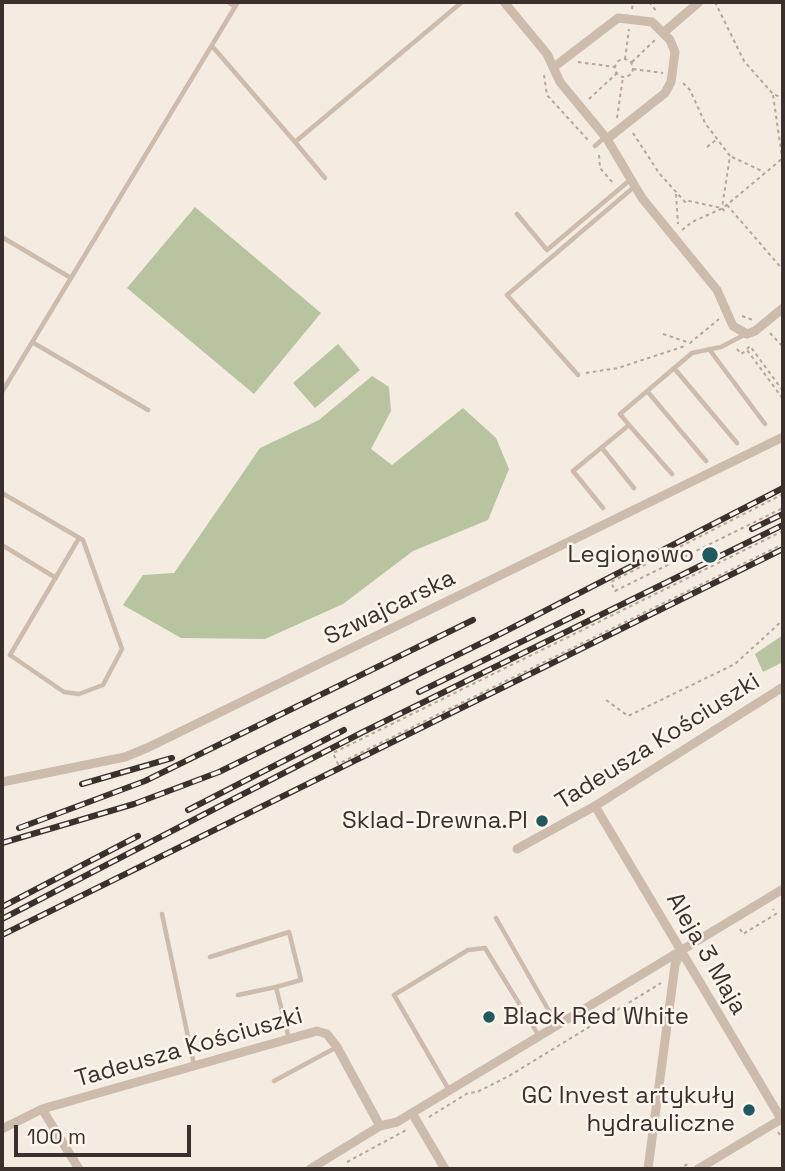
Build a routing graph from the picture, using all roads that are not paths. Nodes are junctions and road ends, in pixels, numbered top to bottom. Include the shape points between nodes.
1 (228, 2) edge
2 (462, 2) edge
3 (504, 2) edge
4 (699, 2) edge
5 (237, 4) edge
6 (663, 33) junction
7 (211, 46) junction
8 (554, 67) junction
9 (606, 138) junction
10 (295, 142) junction
11 (595, 146) road end
12 (326, 178) dead end
13 (633, 183) junction
14 (517, 214) dead end
15 (3, 240) edge
16 (71, 278) junction
17 (783, 308) edge
18 (747, 334) junction
19 (32, 342) junction
20 (709, 349) junction
21 (674, 368) junction
22 (578, 375) dead end
23 (647, 391) junction
24 (2, 392) edge
25 (148, 410) dead end
26 (765, 424) dead end
27 (629, 425) junction
28 (783, 437) edge
29 (737, 443) dead end
30 (602, 449) junction
31 (706, 461) dead end
32 (672, 474) dead end
33 (634, 488) dead end
34 (2, 493) edge
35 (603, 508) dead end
36 (79, 538) junction
37 (2, 545) edge
38 (56, 578) junction
39 (783, 687) edge
40 (2, 782) edge
41 (595, 806) junction
42 (517, 849) dead end
43 (783, 889) edge
44 (162, 914) dead end
45 (496, 918) dead end
46 (680, 953) junction
47 (210, 957) dead end
48 (276, 987) junction
49 (238, 995) dead end
50 (557, 1026) junction
51 (539, 1037) junction
52 (289, 1039) junction
53 (337, 1047) junction
54 (194, 1066) junction
55 (274, 1082) dead end
56 (449, 1090) junction
57 (43, 1109) junction
58 (412, 1113) junction
59 (783, 1120) edge
60 (380, 1126) junction
61 (2, 1129) edge
62 (694, 1166) edge
63 (79, 1169) edge
64 (310, 1169) edge
65 (445, 1169) edge
66 (648, 1169) edge

1 - 5 lane
2 - 10 lane
3 - 8 street
4 - 6 street
5 - 7 lane
6 - 8 street via 652,22 618,18
6 - 9 street via 674,52 674,75 664,93
7 - 10 lane
7 - 16 lane
8 - 9 street via 560,82
9 - 11 lane
9 - 13 street
10 - 12 lane
13 - 14 lane via 547,250
13 - 18 street via 717,290 727,318
13 - 22 lane via 507,295
15 - 16 lane
16 - 19 lane
17 - 18 street
18 - 20 lane
19 - 24 lane
19 - 25 lane
20 - 21 lane via 692,353
20 - 26 lane
21 - 23 lane
21 - 29 lane
23 - 27 lane via 620,414
23 - 31 lane
27 - 30 lane
27 - 32 lane
28 - 40 street, Szwajcarska via 146,748 125,757
30 - 33 lane
30 - 35 lane via 573,471
34 - 36 lane
36 - 38 lane
36 - 38 lane via 122,649 103,685 86,693 64,692 10,655
37 - 38 lane
39 - 41 street, Tadeusza Kościuszki
41 - 42 street, Tadeusza Kościuszki
41 - 46 street, Aleja 3 Maja
43 - 46 street
44 - 54 lane
45 - 50 lane
46 - 50 street
46 - 59 street, Aleja 3 Maja
46 - 66 street
47 - 48 lane via 289,932 301,980
48 - 49 lane
48 - 52 lane
50 - 51 street
51 - 56 street
51 - 56 lane via 485,948 468,950 394,995
52 - 53 street, Tadeusza Kościuszki via 317,1031 327,1034
52 - 54 street, Tadeusza Kościuszki
53 - 55 lane
53 - 60 street, Tadeusza Kościuszki
54 - 57 street, Tadeusza Kościuszki
56 - 58 street
57 - 61 street, Tadeusza Kościuszki
57 - 63 street
58 - 60 street
58 - 65 street
59 - 62 street
60 - 64 street

